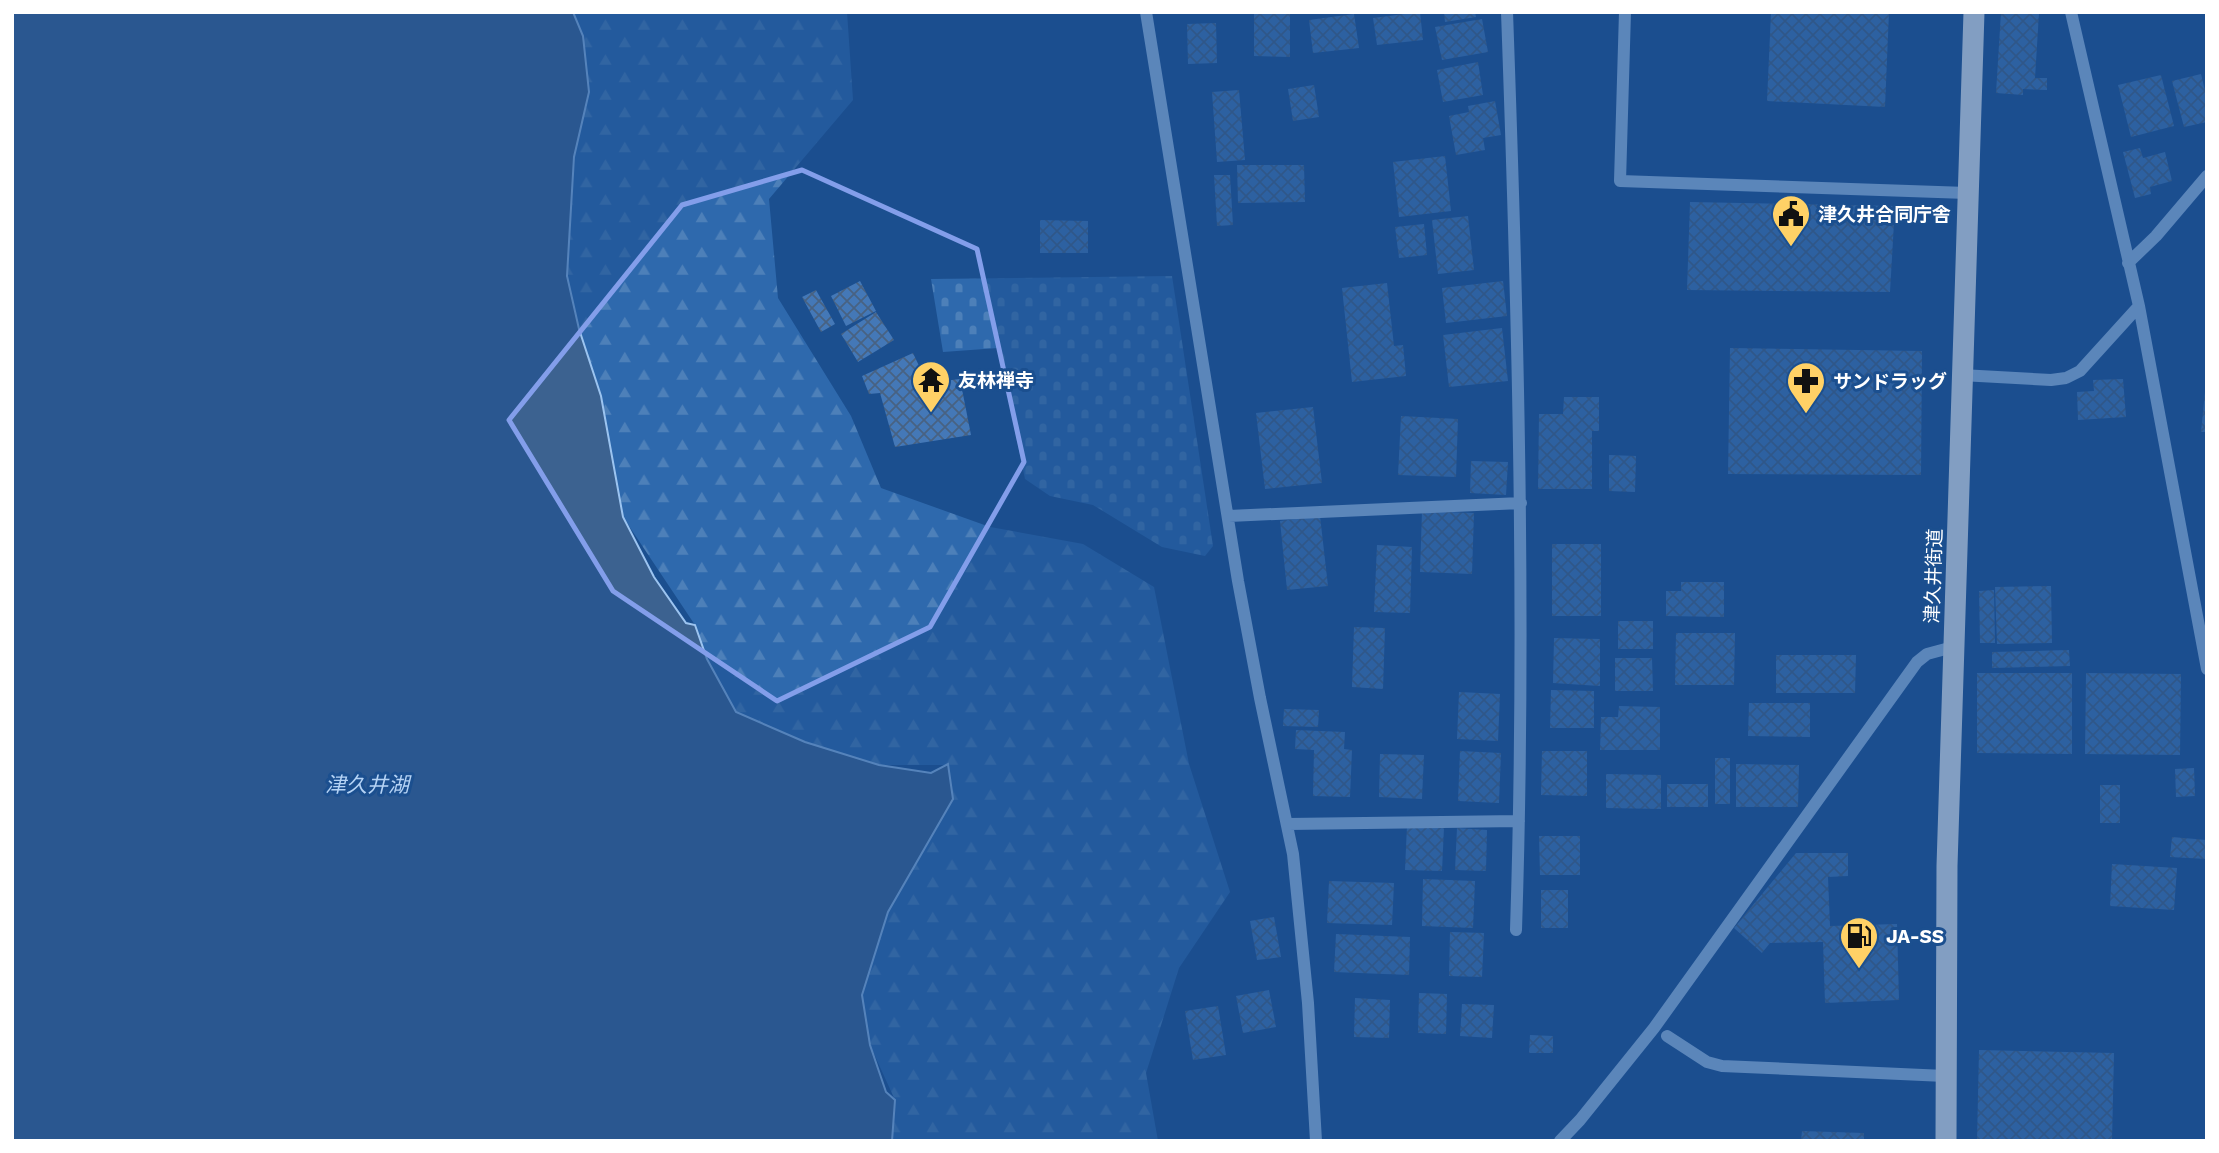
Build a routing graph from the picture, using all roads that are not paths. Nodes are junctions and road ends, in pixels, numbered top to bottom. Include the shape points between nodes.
1 (1146, 12) edge
2 (1507, 12) edge
3 (1625, 12) edge
4 (1974, 12) edge
5 (2071, 12) edge
6 (2207, 176) edge
7 (1967, 193) junction
8 (2128, 263) junction
9 (2138, 306) junction
10 (1961, 375) junction
11 (1521, 503) junction
12 (1229, 516) junction
13 (1953, 648) junction
14 (2207, 669) edge
15 (1520, 821) junction
16 (1288, 824) junction
17 (1516, 930) dead end
18 (1667, 1035) dead end
19 (1945, 1076) junction
20 (1316, 1141) edge
21 (1560, 1141) edge
22 (1946, 1141) edge

1 - 12 street
2 - 11 street
3 - 7 street via 1620,181
4 - 7 highway, 津久井街道
5 - 8 street
6 - 8 street
7 - 10 highway, 津久井街道
8 - 9 street
9 - 10 street via 2080,371 2066,378
9 - 14 street
10 - 13 highway, 津久井街道
11 - 12 street
11 - 15 street
12 - 16 street via 1260,698
13 - 19 highway, 津久井街道
13 - 21 street via 1927,654 1917,662 1654,1028
15 - 16 street
15 - 17 street
16 - 20 street via 1308,1003
18 - 19 street via 1707,1062 1722,1066
19 - 22 highway, 津久井街道

